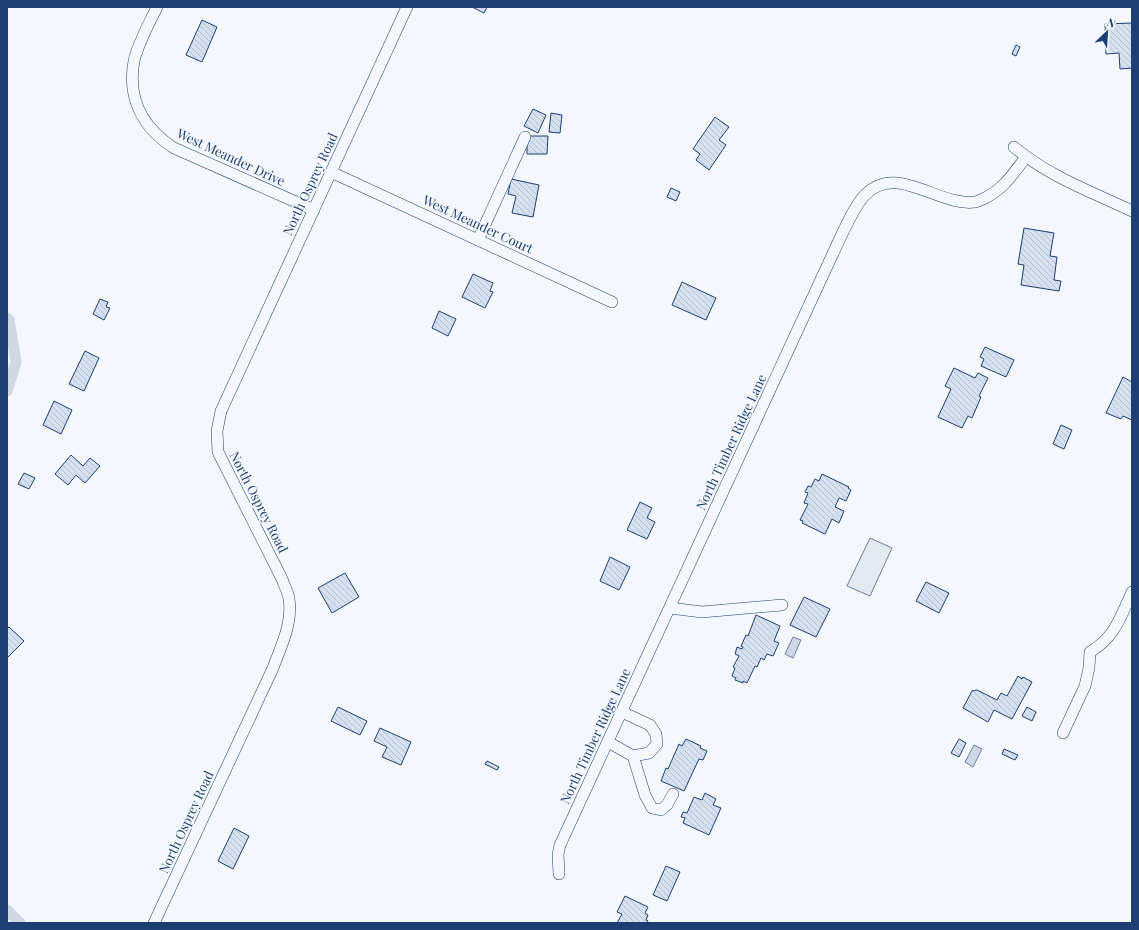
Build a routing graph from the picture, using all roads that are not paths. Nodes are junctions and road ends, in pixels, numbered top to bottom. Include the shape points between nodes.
1 (157, 7) edge
2 (407, 7) edge
3 (525, 137) dead end
4 (1014, 147) dead end
5 (1026, 157) junction
6 (331, 172) junction
7 (314, 210) junction
8 (1132, 210) edge
9 (478, 240) junction
10 (612, 302) dead end
11 (1132, 592) edge
12 (782, 605) dead end
13 (670, 608) junction
14 (622, 712) junction
15 (1063, 733) dead end
16 (608, 742) junction
17 (633, 756) junction
18 (673, 794) dead end
19 (559, 874) dead end
20 (154, 923) edge

1 - 7 street, West Meander Drive via 138,49 132,80 136,102 147,124 174,148
2 - 6 street, North Osprey Road
3 - 9 street
4 - 5 street
5 - 8 street
5 - 13 street, North Timber Ridge Lane via 1004,186 976,202 958,202 901,183 886,183 865,195 829,262
6 - 7 street, North Osprey Road
6 - 9 street, West Meander Court
7 - 20 street, North Osprey Road via 221,411 217,431 218,452 282,579 289,599 285,637
9 - 10 street, West Meander Court
11 - 15 street via 1114,630 1102,645 1090,652 1085,686
12 - 13 street via 702,612
13 - 14 street, North Timber Ridge Lane
14 - 16 street, North Timber Ridge Lane
14 - 17 street via 650,725 656,734 657,744 649,753
16 - 17 street
16 - 19 street, North Timber Ridge Lane via 560,845
17 - 18 street via 645,795 652,808 661,810 667,806

